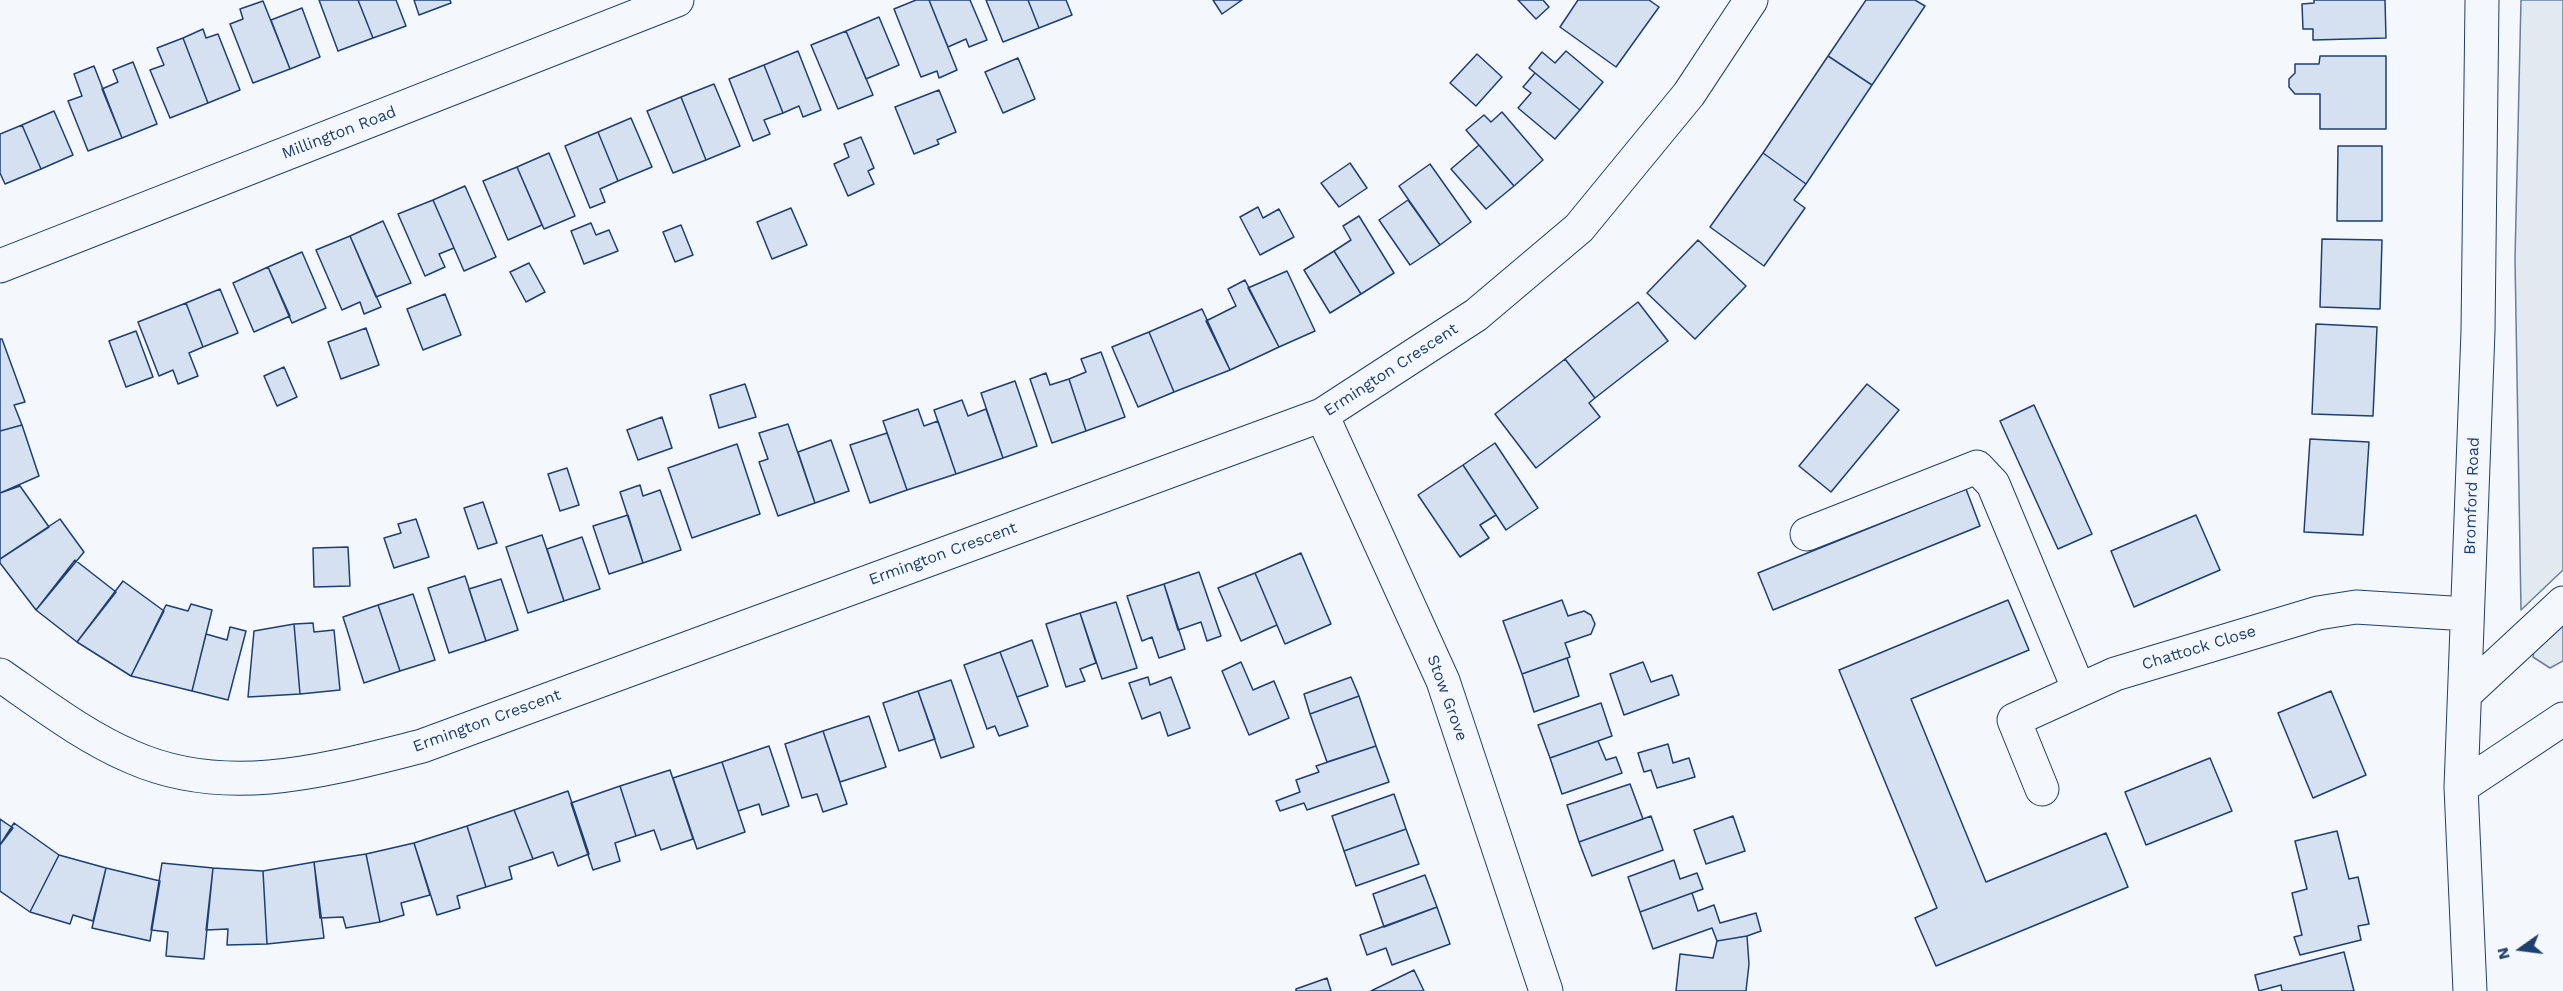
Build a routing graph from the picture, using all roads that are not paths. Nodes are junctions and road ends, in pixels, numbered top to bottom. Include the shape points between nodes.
1 (677, 0) edge
2 (1751, 0) edge
3 (2481, 0) edge
4 (0, 266) edge
5 (1322, 415) junction
6 (1808, 534) dead end
7 (2563, 603) edge
8 (2467, 614) junction
9 (0, 675) edge
10 (2079, 690) junction
11 (2465, 694) junction
12 (2563, 719) edge
13 (2461, 787) junction
14 (2042, 789) dead end
15 (1546, 991) edge
16 (2470, 991) edge

1 - 4 street, Millington Road
2 - 5 street, Ermington Crescent via 1689,94 1579,228 1476,315
3 - 8 street, Bromford Road via 2478,331
5 - 9 street, Ermington Crescent via 422,746 320,772 247,780 188,775 132,758 67,721
5 - 15 street, Stow Grove via 1443,681
6 - 10 street via 1977,467 1993,484
7 - 11 street
8 - 10 street, Chattock Close via 2356,607 2318,613 2126,671
8 - 11 street, Bromford Road
10 - 14 street, Chattock Close via 2014,720
11 - 13 street, Bromford Road
12 - 13 street
13 - 16 street, Bromford Road

